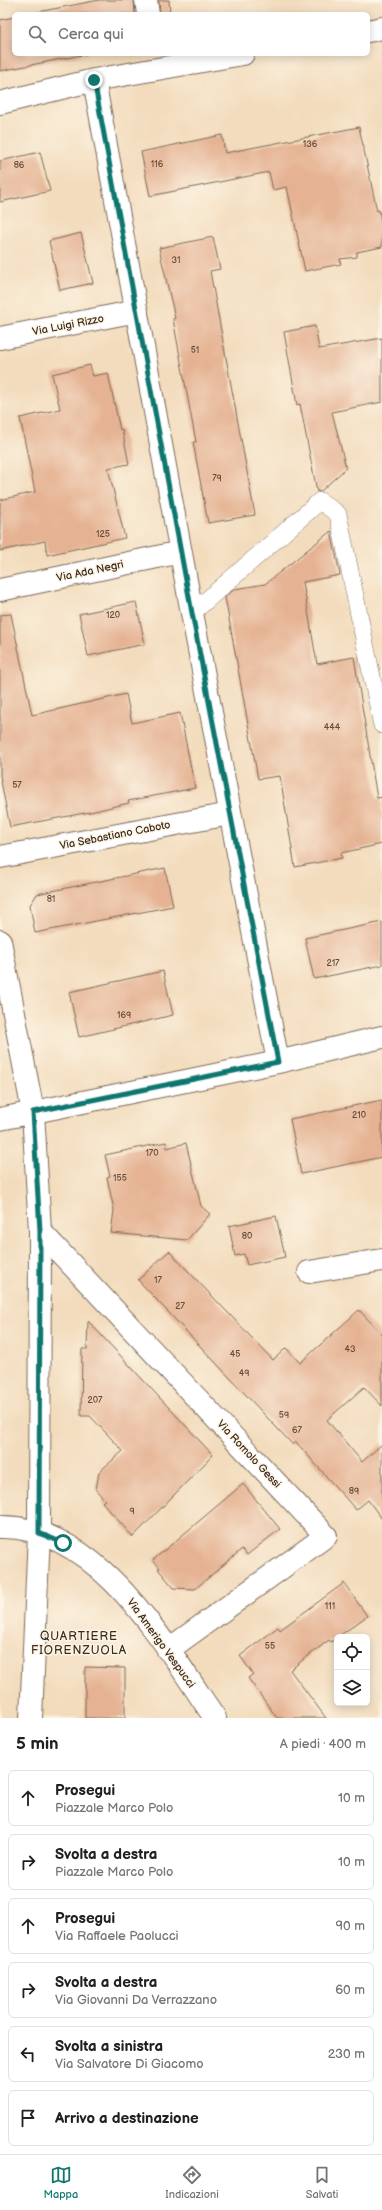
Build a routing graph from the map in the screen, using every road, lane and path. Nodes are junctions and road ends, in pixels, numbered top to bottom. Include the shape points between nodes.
1 (146, 0) edge
2 (148, 12) edge
3 (382, 28) edge
4 (370, 31) edge
5 (221, 56) edge
6 (156, 62) edge
7 (94, 80) junction
8 (0, 103) edge
9 (137, 311) junction
10 (0, 338) edge
11 (181, 552) junction
12 (0, 590) edge
13 (192, 613) junction
14 (378, 688) edge
15 (382, 726) edge
16 (230, 814) junction
17 (0, 857) edge
18 (0, 941) edge
19 (382, 1037) edge
20 (278, 1062) junction
21 (33, 1112) junction
22 (0, 1119) edge
23 (40, 1231) junction
24 (382, 1260) edge
25 (310, 1272) dead end
26 (7, 1527) edge
27 (39, 1533) junction
28 (168, 1650) junction
29 (31, 1718) edge
30 (215, 1718) edge

1 - 2 street
3 - 4 street
5 - 6 street
6 - 7 street
7 - 8 street
7 - 9 street
9 - 10 street, Via Luigi Rizzo
9 - 11 street
11 - 12 street, Via Ada Negri
11 - 13 street
13 - 14 lane via 320,501 338,514
13 - 16 street
14 - 15 lane
16 - 17 street, Via Sebastiano Caboto
16 - 20 street
18 - 21 street
19 - 20 street
20 - 21 street
21 - 22 street
21 - 23 street
23 - 27 street
23 - 28 street, Via Romolo Gessi via 326,1536
24 - 25 street
26 - 27 street, Via Amerigo Vespucci
27 - 28 street, Via Amerigo Vespucci via 63,1543 93,1564 137,1607
27 - 29 street
28 - 30 street, Via Amerigo Vespucci

